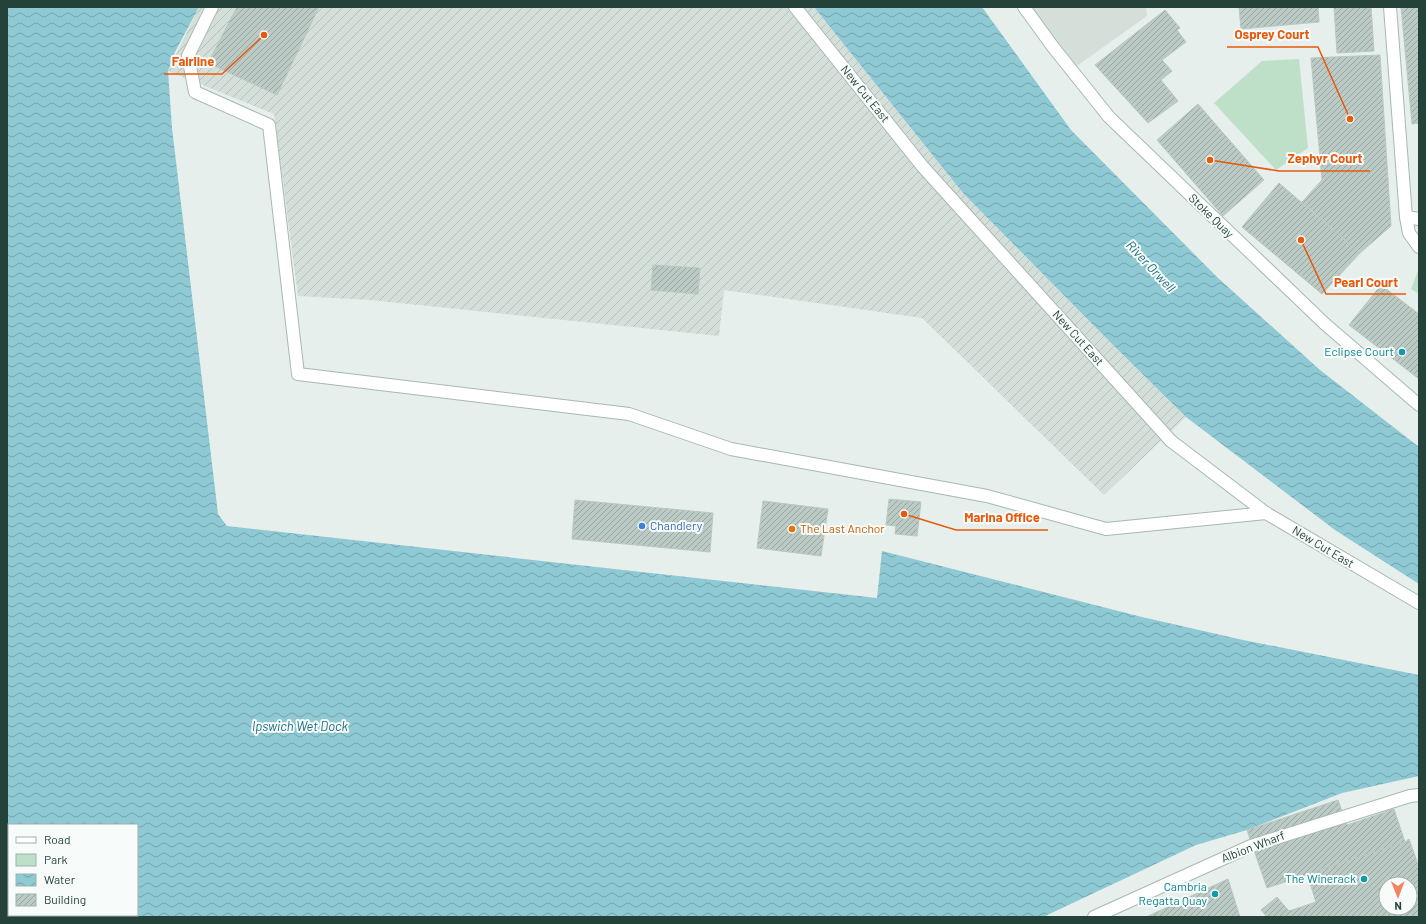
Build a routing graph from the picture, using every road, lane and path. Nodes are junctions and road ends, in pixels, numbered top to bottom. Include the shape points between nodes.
1 (212, 7) edge
2 (795, 7) edge
3 (1024, 7) edge
4 (1390, 7) edge
5 (1406, 217) junction
6 (1419, 219) edge
7 (1419, 247) edge
8 (1419, 405) edge
9 (1266, 513) junction
10 (1419, 603) edge
11 (1419, 795) edge
12 (1094, 917) edge

1 - 9 street via 188,56 195,92 269,125 298,374 628,414 731,449 987,496 1106,530
2 - 9 street, New Cut East via 923,167 1171,441
3 - 8 street, Stoke Quay via 1053,48 1109,117 1325,324
4 - 5 street
5 - 6 street
5 - 7 street via 1409,233
9 - 10 street, New Cut East
11 - 12 street, Albion Wharf via 1251,846

